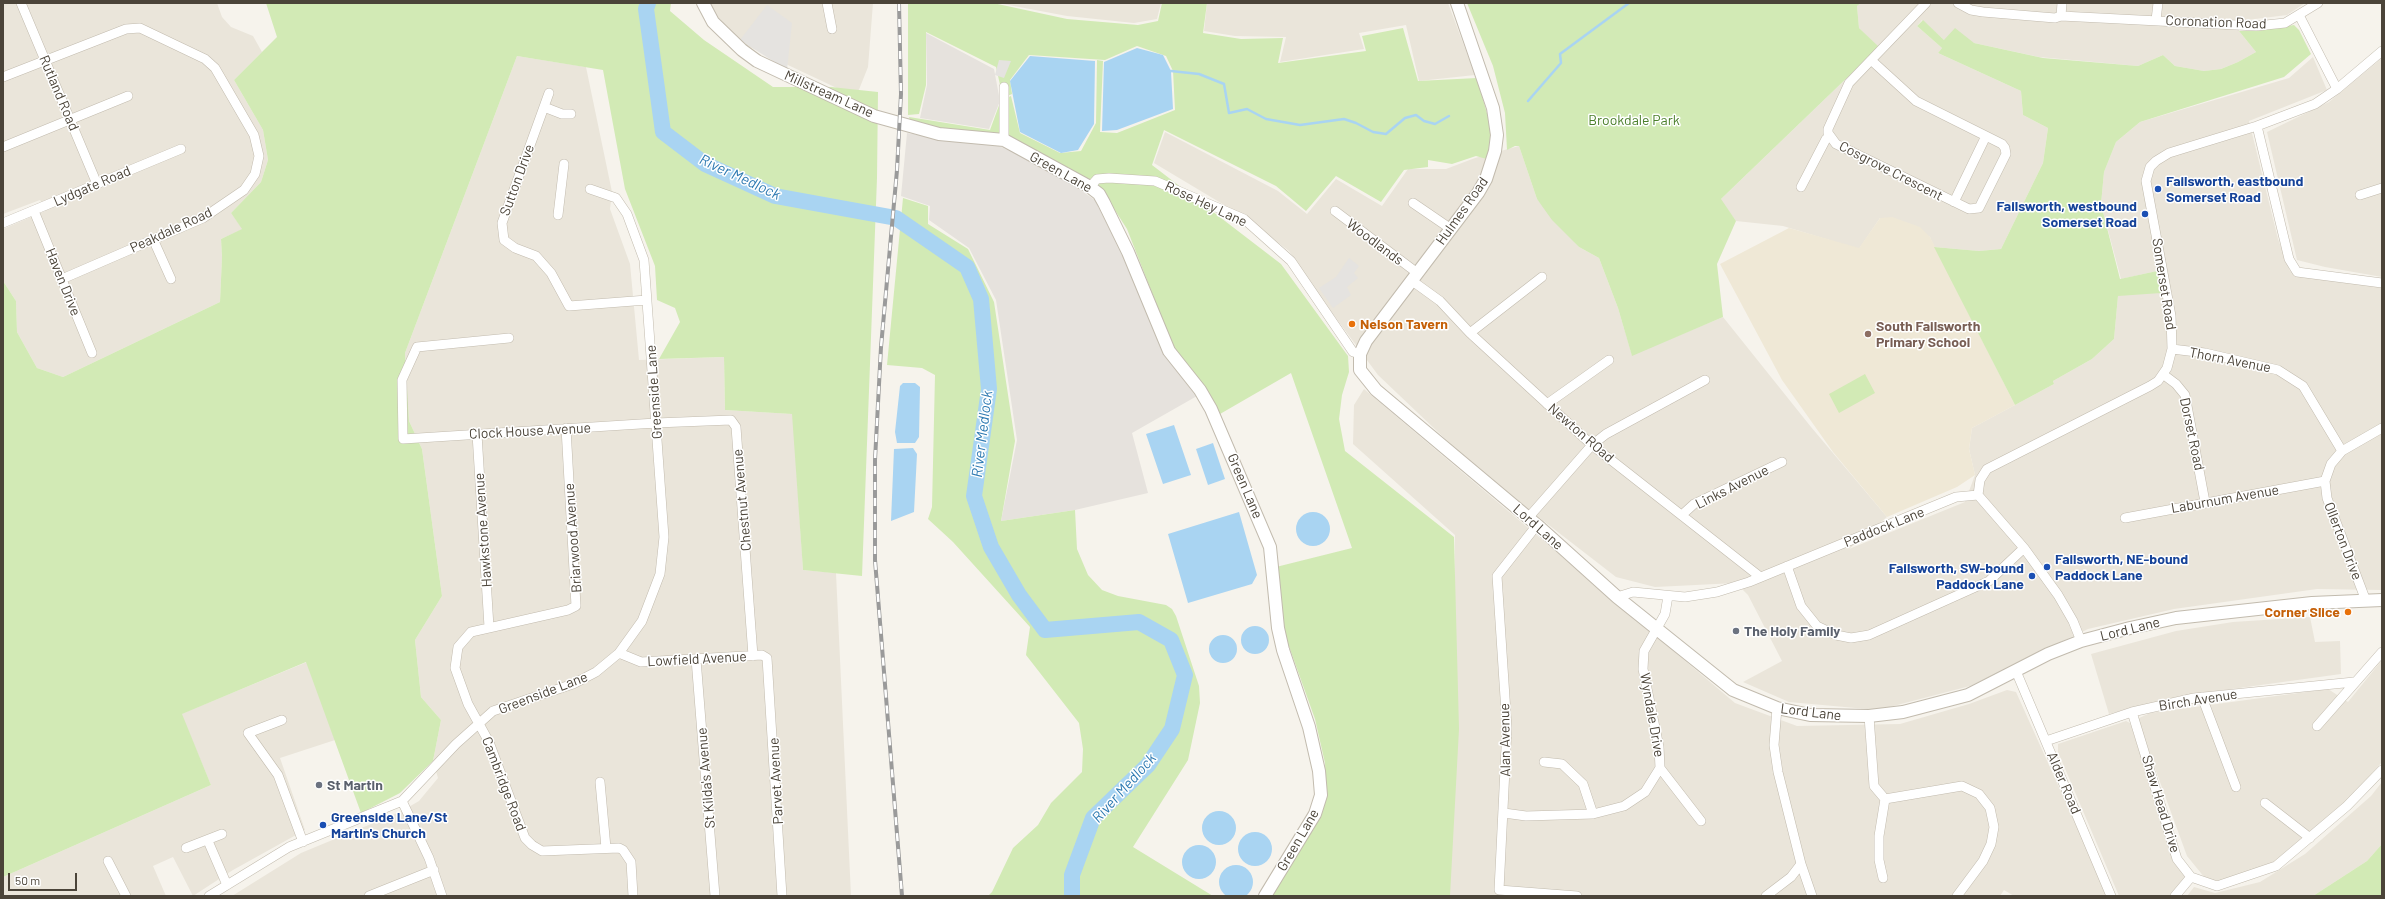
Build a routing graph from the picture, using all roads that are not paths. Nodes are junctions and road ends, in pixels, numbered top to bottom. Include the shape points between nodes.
1 (21, 3) edge
2 (703, 3) edge
3 (827, 3) edge
4 (1457, 3) edge
5 (1926, 3) edge
6 (1958, 3) edge
7 (2062, 3) edge
8 (2158, 3) edge
9 (2318, 3) edge
10 (2299, 15) junction
11 (2061, 16) junction
12 (2156, 20) junction
13 (832, 29) dead end
14 (2382, 51) edge
15 (45, 60) junction
16 (1871, 60) junction
17 (3, 77) edge
18 (1004, 87) dead end
19 (2337, 89) junction
20 (549, 93) dead end
21 (128, 96) dead end
22 (544, 107) junction
23 (571, 114) dead end
24 (70, 119) junction
25 (2257, 126) junction
26 (1986, 136) junction
27 (1830, 137) junction
28 (1004, 140) junction
29 (3, 147) edge
30 (181, 149) dead end
31 (564, 164) dead end
32 (97, 184) junction
33 (1090, 187) junction
34 (1801, 187) dead end
35 (2382, 188) edge
36 (590, 189) dead end
37 (2360, 195) dead end
38 (1954, 202) junction
39 (1413, 204) dead end
40 (34, 210) junction
41 (1334, 211) dead end
42 (558, 215) dead end
43 (3, 223) edge
44 (1451, 229) junction
45 (153, 240) junction
46 (1414, 276) junction
47 (1542, 277) dead end
48 (62, 279) junction
49 (171, 279) dead end
50 (2382, 283) edge
51 (646, 300) junction
52 (1470, 333) junction
53 (509, 338) dead end
54 (2172, 350) junction
55 (92, 354) dead end
56 (1360, 354) junction
57 (1609, 360) dead end
58 (2164, 375) junction
59 (1705, 380) dead end
60 (1547, 404) junction
61 (656, 423) junction
62 (566, 428) junction
63 (2382, 428) edge
64 (476, 434) junction
65 (1592, 445) junction
66 (2342, 450) junction
67 (1782, 462) dead end
68 (2325, 481) junction
69 (1978, 496) junction
70 (2205, 502) junction
71 (1683, 514) junction
72 (2125, 518) dead end
73 (1532, 522) junction
74 (2024, 548) junction
75 (1787, 566) junction
76 (1759, 576) junction
77 (1668, 596) junction
78 (1617, 597) junction
79 (2382, 600) edge
80 (2366, 601) junction
81 (489, 626) junction
82 (1656, 629) junction
83 (2081, 642) junction
84 (2382, 652) edge
85 (619, 653) junction
86 (753, 656) junction
87 (696, 660) junction
88 (769, 666) joint
89 (2016, 671) junction
90 (2354, 682) junction
91 (2202, 697) junction
92 (1777, 708) junction
93 (2132, 712) junction
94 (1869, 716) junction
95 (282, 720) dead end
96 (478, 722) junction
97 (2317, 726) dead end
98 (2046, 741) junction
99 (1544, 762) dead end
100 (1660, 768) junction
101 (2382, 770) edge
102 (600, 782) dead end
103 (2236, 787) dead end
104 (1885, 799) junction
105 (402, 801) junction
106 (2265, 803) dead end
107 (1504, 813) junction
108 (1593, 814) junction
109 (1701, 822) dead end
110 (222, 834) dead end
111 (2310, 838) junction
112 (208, 841) junction
113 (303, 842) junction
114 (186, 848) dead end
115 (606, 848) junction
116 (108, 861) dead end
117 (1801, 864) junction
118 (434, 870) junction
119 (2191, 877) junction
120 (1883, 878) dead end
121 (227, 885) junction
122 (1499, 893) edge
123 (126, 896) edge
124 (209, 896) edge
125 (369, 896) edge
126 (442, 896) edge
127 (634, 896) edge
128 (715, 896) edge
129 (782, 896) edge
130 (1265, 896) edge
131 (1577, 896) edge
132 (1766, 896) edge
133 (1812, 896) edge
134 (1957, 896) edge
135 (2111, 896) edge
136 (2175, 896) edge

1 - 15 street, Rutland Road
2 - 28 street, Millstream Lane via 713,22 757,61 874,116 939,134
3 - 13 street
4 - 44 street, Hulmes Road via 1493,108 1497,135 1486,179
5 - 16 street
6 - 11 street, Coronation Road via 1982,12 2055,18
7 - 11 street
8 - 12 street, Coronation Road
9 - 10 street, Coronation Road
10 - 12 street, Coronation Road via 2285,23 2256,26
10 - 19 street
11 - 12 street, Coronation Road
14 - 19 street, Somerset Road
15 - 17 street, Peakdale Road
15 - 24 street, Rutland Road
15 - 45 street, Peakdale Road via 126,29 140,28 205,59 215,68 254,135 258,156 255,174 244,190 203,218
16 - 26 street, Cosgrove Crescent via 1916,101
16 - 27 street via 1849,83 1828,128
18 - 28 street
19 - 25 street, Somerset Road via 2315,104
20 - 22 street, Sutton Drive
21 - 24 street
22 - 23 street via 562,114
22 - 51 street, Sutton Drive via 502,223 504,240 515,248 536,256 551,273 569,306
24 - 29 street
24 - 32 street, Rutland Road
25 - 50 street via 2289,259 2297,272
25 - 54 street, Somerset Road via 2169,153 2156,161 2148,172 2148,196 2171,316
26 - 38 street, Cosgrove Crescent
26 - 38 street, Cosgrove Crescent via 2002,144 2006,154 1979,208 1969,210
27 - 34 street via 1826,139
27 - 38 street, Cosgrove Crescent via 1836,144
28 - 33 street, Green Lane
30 - 32 street, Lydgate Road
31 - 42 street
32 - 40 street, Lydgate Road
33 - 56 street, Rose Hey Lane via 1097,179 1155,181 1244,219 1291,261 1353,352
33 - 130 street, Green Lane via 1099,194 1128,252 1169,351 1200,390 1211,409 1270,547 1278,628 1309,727 1319,771 1320,795 1315,814
35 - 37 street
36 - 51 street, Greenside Lane via 616,198 627,214 644,260
39 - 44 street
40 - 43 street, Lydgate Road
40 - 48 street, Haven Drive
41 - 46 street, Woodlands
44 - 46 street, Hulmes Road
45 - 48 street, Peakdale Road
45 - 49 street
46 - 52 street, Newton ROad
46 - 56 street, Hulmes Road via 1374,329
47 - 52 street
48 - 55 street, Haven Drive
51 - 61 street, Greenside Lane
52 - 60 street, Newton ROad
53 - 64 street, Clock House Avenue via 417,347 402,380 403,439
54 - 58 street, Somerset Road
54 - 66 street, Thorn Avenue via 2205,354 2278,370 2303,386
56 - 73 street, Lord Lane via 1360,370 1376,390
57 - 60 street
58 - 69 street via 2150,386 1987,469 1980,480
58 - 70 street, Dorset Road via 2185,395
59 - 65 street, Alan Avenue via 1606,434
60 - 65 street, Newton ROad
61 - 62 street, Clock House Avenue
61 - 85 street, Greenside Lane via 664,556 654,596 642,621
61 - 86 street, Chestnut Avenue via 724,420 734,423
62 - 64 street, Clock House Avenue
62 - 81 street, Briarwood Avenue via 576,606 568,610
63 - 66 street
64 - 81 street, Hawkstone Avenue
65 - 71 street, Newton ROad
65 - 73 street, Alan Avenue
66 - 68 street via 2331,464
67 - 71 street, Links Avenue via 1694,504
68 - 70 street, Laburnum Avenue
68 - 80 street, Ollerton Drive via 2327,498
69 - 74 street
69 - 75 street, Paddock Lane via 1956,497
70 - 72 street, Laburnum Avenue
71 - 76 street, Newton ROad
73 - 78 street, Lord Lane
73 - 107 street, Alan Avenue via 1497,576 1507,728
74 - 75 street via 1989,581 1869,635 1851,638 1836,635 1817,626 1801,606
74 - 83 street via 2065,607
75 - 76 street, Paddock Lane
76 - 77 street, Paddock Lane via 1717,592 1685,597
77 - 78 street, Paddock Lane via 1633,592
77 - 82 street, Wyndale Drive via 1665,614
78 - 82 street, Lord Lane
79 - 80 street, Lord Lane
80 - 83 street, Lord Lane via 2312,603 2176,618
81 - 96 street, Briarwood Avenue via 471,632 458,647 455,657 458,683
82 - 92 street, Lord Lane via 1733,690
82 - 100 street, Wyndale Drive via 1644,651 1643,669 1659,747
83 - 89 street, Lord Lane via 2048,654
84 - 90 street
85 - 87 street, Lowfield Avenue via 641,662
85 - 96 street, Greenside Lane via 596,672 573,684 493,711
86 - 87 street, Lowfield Avenue
86 - 88 street, Lowfield Avenue via 765,656
87 - 128 street, St Kilda's Avenue
88 - 129 street, Parvet Avenue
89 - 94 street, Lord Lane via 1968,695 1903,712
89 - 98 street, Alder Road
90 - 91 street, Birch Avenue
90 - 97 street
91 - 93 street, Birch Avenue
91 - 103 street
92 - 94 street, Lord Lane via 1810,715
92 - 117 street via 1775,752
93 - 98 street, Birch Avenue
93 - 119 street, Shaw Head Drive via 2177,859
94 - 104 street via 1874,786
95 - 113 street via 248,733 278,775
96 - 105 street, Greenside Lane
96 - 115 street, Cambridge Road via 489,742 525,838 532,845 546,851
98 - 135 street, Alder Road
99 - 108 street via 1562,764 1583,784
100 - 108 street, Wyndale Drive via 1645,792 1624,806
100 - 109 street, Wyndale Drive
101 - 111 street via 2347,806
102 - 115 street
104 - 120 street via 1879,836 1879,860
104 - 134 street via 1962,786 1979,794 1990,808 1994,827 1991,844 1983,861
105 - 113 street, Greenside Lane
105 - 118 street
106 - 111 street
107 - 108 street, Wyndale Drive via 1526,816
107 - 122 street, Alan Avenue
110 - 112 street
111 - 119 street via 2276,866 2216,886
112 - 114 street
112 - 121 street
113 - 121 street, Greenside Lane via 289,847
115 - 127 street, Cambridge Road via 619,848 629,857
116 - 123 street
117 - 132 street via 1791,877
117 - 133 street
118 - 125 street
118 - 126 street
119 - 136 street
121 - 124 street, Greenside Lane
122 - 131 street, Alan Avenue

